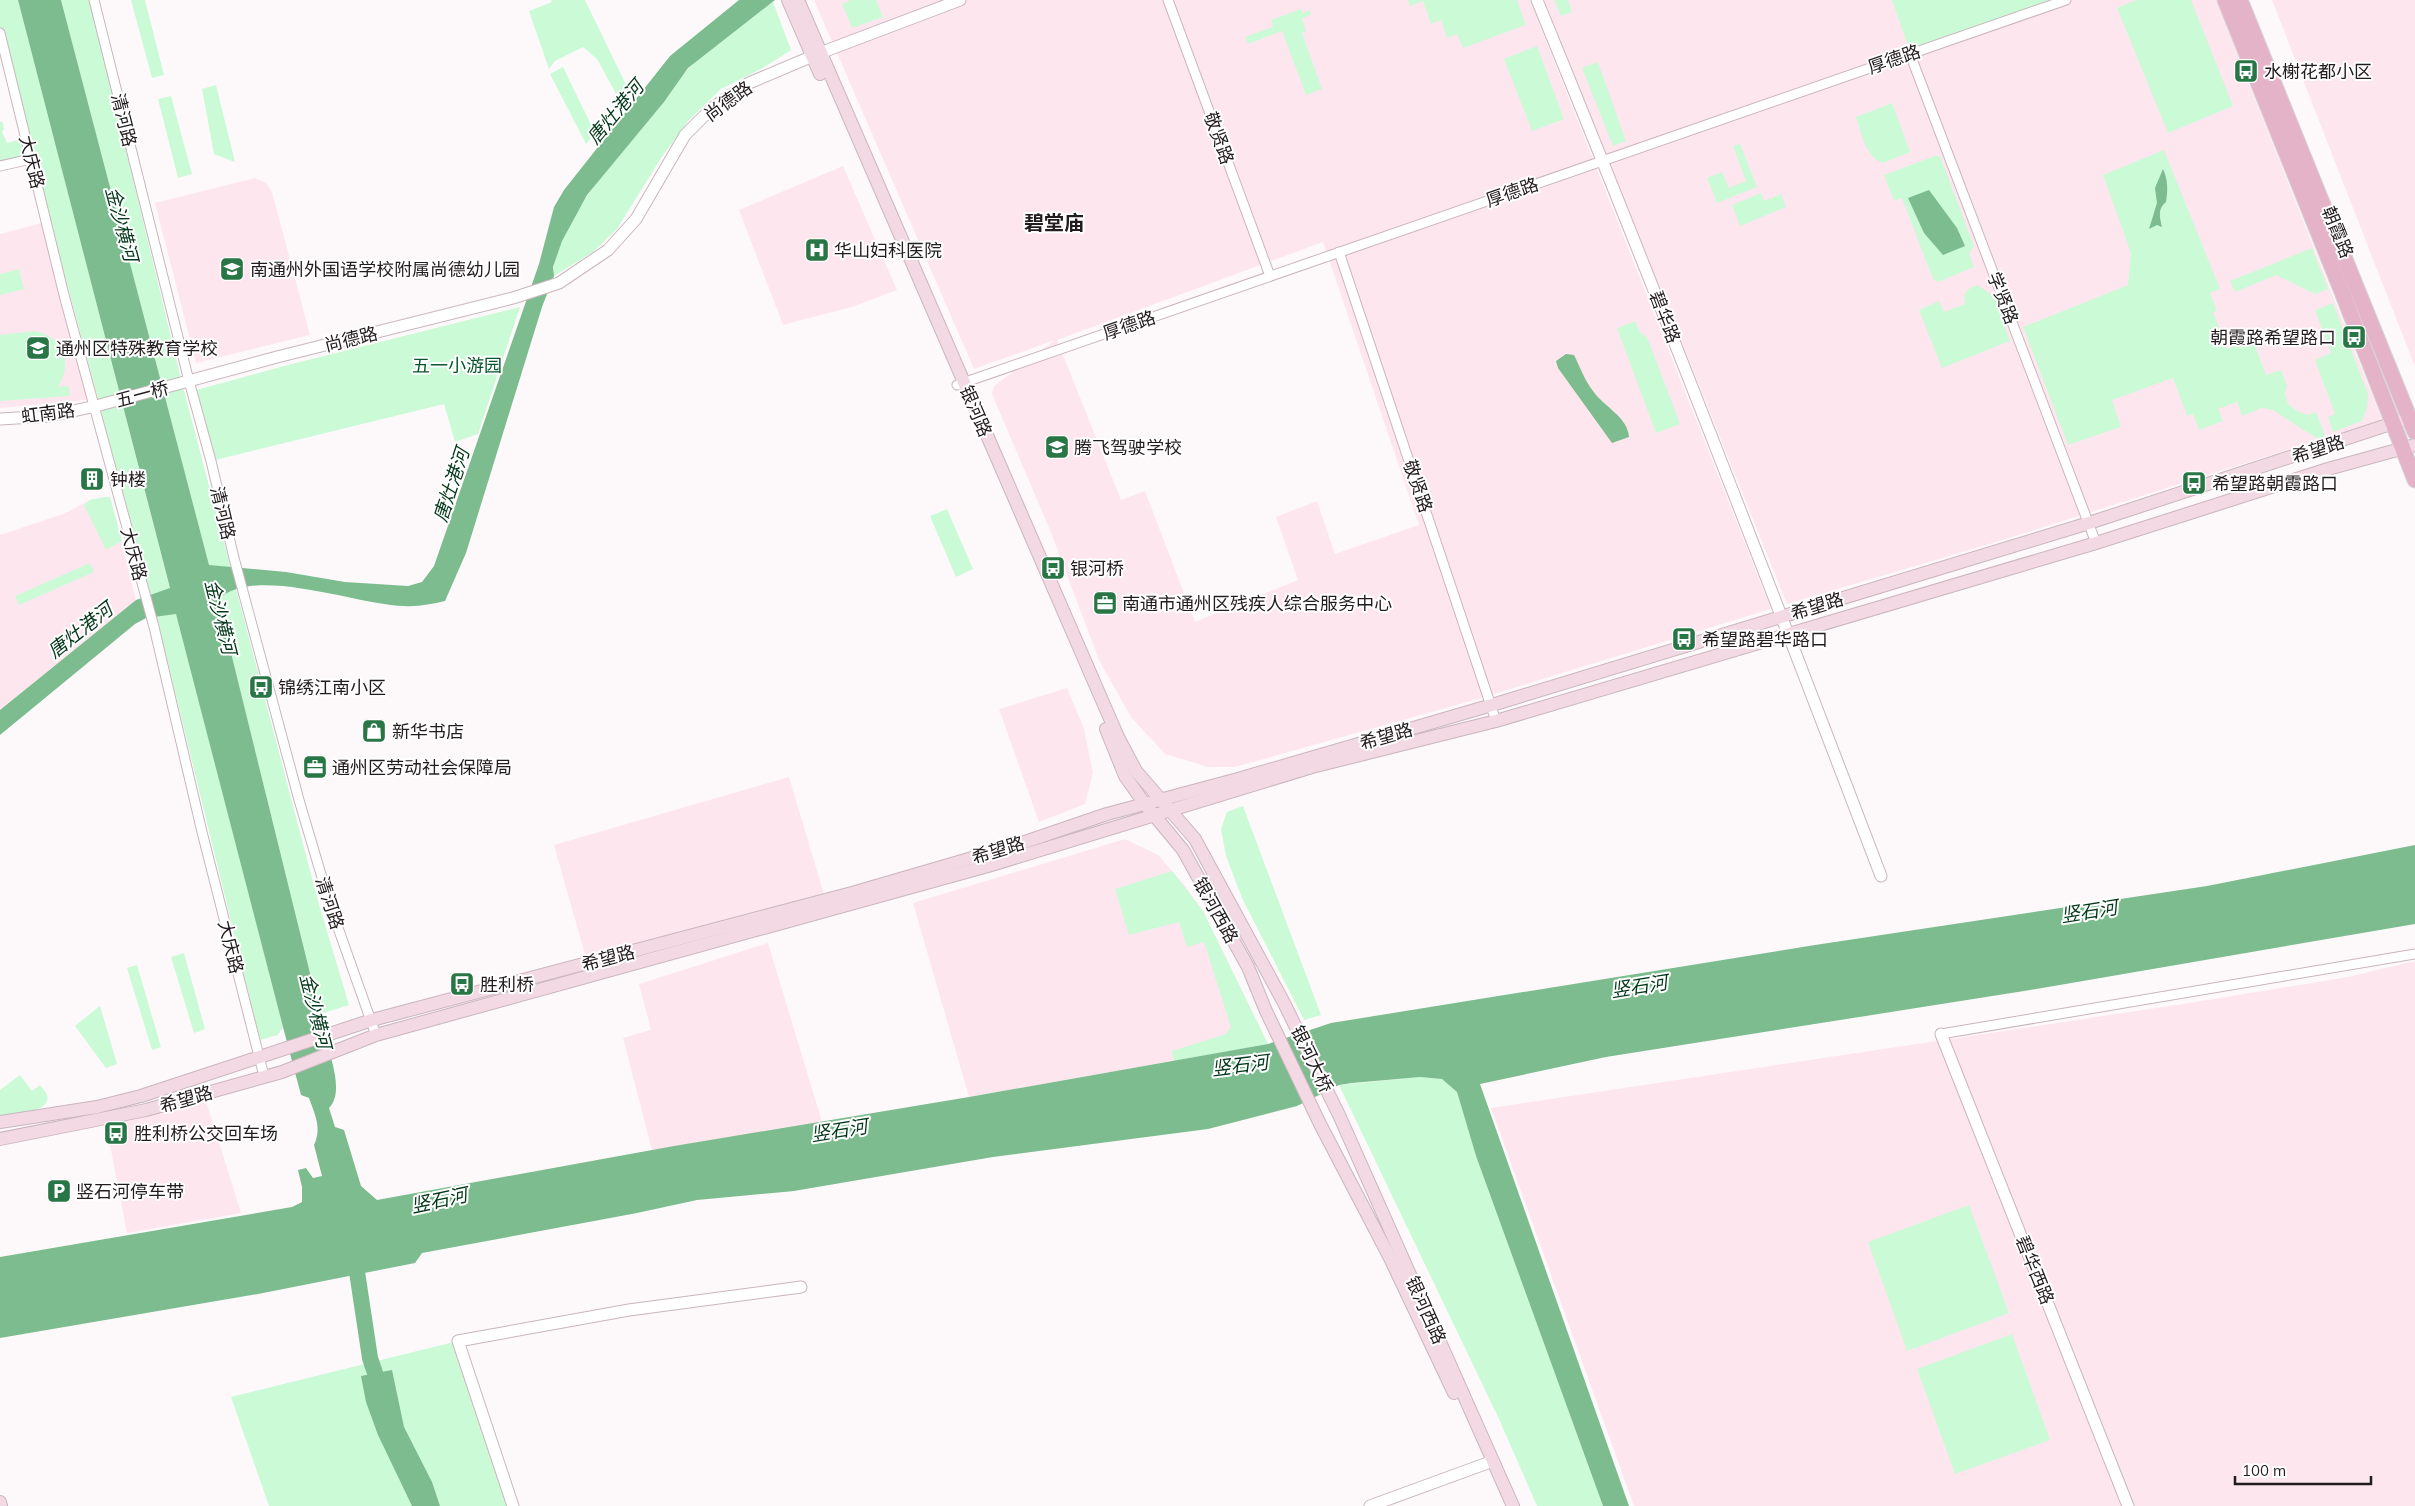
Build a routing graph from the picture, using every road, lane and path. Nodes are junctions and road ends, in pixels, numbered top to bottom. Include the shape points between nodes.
1 (94, 0) edge
2 (788, 0) edge
3 (798, 0) edge
4 (960, 0) edge
5 (1168, 0) edge
6 (1537, 0) edge
7 (2066, 0) edge
8 (2224, 0) edge
9 (2240, 0) edge
10 (0, 34) edge
11 (816, 54) junction
12 (1910, 54) junction
13 (31, 159) junction
14 (1603, 160) junction
15 (0, 166) edge
16 (1339, 252) junction
17 (1270, 276) junction
18 (189, 381) junction
19 (961, 384) junction
20 (96, 406) junction
21 (2412, 417) edge
22 (0, 419) edge
23 (2394, 424) junction
24 (2415, 432) edge
25 (2409, 447) edge
26 (2415, 480) edge
27 (2089, 523) junction
28 (2096, 543) junction
29 (1783, 617) junction
30 (1789, 634) junction
31 (1492, 705) junction
32 (1496, 720) junction
33 (1161, 798) junction
34 (1144, 804) junction
35 (1172, 810) junction
36 (1154, 815) junction
37 (1881, 876) dead end
38 (2415, 954) edge
39 (1284, 1003) joint
40 (1266, 1011) joint
41 (372, 1020) junction
42 (376, 1034) junction
43 (1941, 1034) joint
44 (259, 1057) junction
45 (264, 1076) junction
46 (1339, 1115) joint
47 (0, 1122) edge
48 (1320, 1124) joint
49 (0, 1139) edge
50 (801, 1287) dead end
51 (1489, 1462) junction
52 (513, 1506) edge
53 (1370, 1506) edge
54 (1504, 1506) edge
55 (1513, 1506) edge
56 (2128, 1506) edge

1 - 18 street, 清河路
2 - 11 main road, 银河路
3 - 11 main road, 银河路
4 - 11 street, 尚德路
5 - 17 street, 敬贤路
6 - 14 street, 碧华路
7 - 12 street, 厚德路
8 - 23 main road, 朝霞路
9 - 21 main road, 朝霞路
10 - 13 street, 大庆路
11 - 18 street, 尚德路 via 749,83 712,108 685,135 636,218 608,250 559,283 513,298
11 - 19 main road, 银河路
12 - 14 street, 厚德路
12 - 27 street, 学贤路
13 - 15 street
13 - 20 street, 大庆路 via 64,295
14 - 16 street, 厚德路
14 - 29 street, 碧华路
16 - 17 street, 厚德路
16 - 31 street, 敬贤路
17 - 19 street, 厚德路
18 - 20 street, 五一桥
18 - 41 street, 清河路 via 328,899
19 - 33 main road, 银河路 via 1118,737 1136,771
19 - 34 main road, 银河路 via 1017,528 1097,705 1125,776
20 - 22 street, 虹南路 via 50,416
20 - 44 street, 大庆路 via 154,626
21 - 23 main road, 希望路
21 - 24 main road, 朝霞路
23 - 25 main road, 朝霞路
23 - 27 main road, 希望路
25 - 26 main road, 朝霞路
25 - 28 main road, 希望路
27 - 28 street, 学贤路
27 - 29 main road, 希望路
28 - 30 main road, 希望路
29 - 30 street, 碧华路
29 - 31 main road, 希望路
30 - 32 main road, 希望路
30 - 37 street, 碧华路
31 - 32 street, 敬贤路
31 - 33 main road, 希望路 via 1238,779
32 - 35 main road, 希望路 via 1312,767
33 - 34 main road, 希望路
33 - 35 main road, 银河路
34 - 36 main road, 银河路
34 - 41 main road, 希望路 via 852,893
35 - 36 main road, 希望路
35 - 39 main road, 银河西路 via 1195,839
36 - 40 main road, 银河西路 via 1183,850 1248,967
36 - 42 main road, 希望路 via 988,866
38 - 43 street
39 - 46 main road, 银河大桥
40 - 48 main road, 银河大桥
41 - 42 street, 清河路
41 - 44 main road, 希望路
42 - 45 main road, 希望路 via 282,1072
43 - 56 street, 碧华西路
44 - 45 street, 大庆路
44 - 47 main road, 希望路 via 132,1098
45 - 49 main road, 希望路 via 146,1110
46 - 51 main road, 银河西路
48 - 51 main road, 银河西路 via 1390,1258
50 - 52 street via 629,1310 458,1341
51 - 53 street
51 - 54 main road, 银河西路
51 - 55 main road, 银河西路

